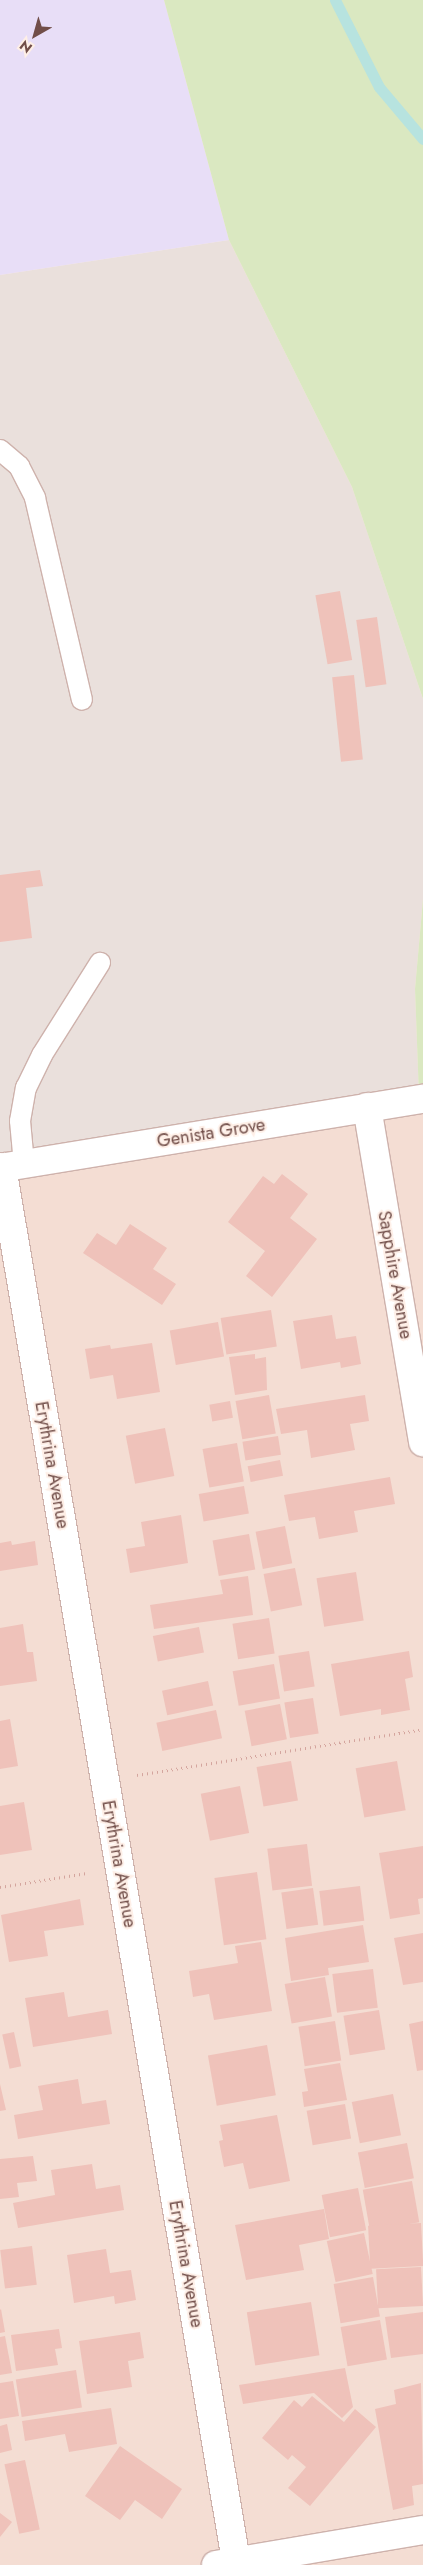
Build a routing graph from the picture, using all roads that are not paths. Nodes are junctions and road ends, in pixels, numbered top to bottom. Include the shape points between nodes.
1 (0, 450) edge
2 (82, 700) dead end
3 (100, 963) dead end
4 (423, 1098) edge
5 (367, 1107) junction
6 (9, 1166) edge
7 (423, 1442) edge
8 (423, 2530) edge
9 (226, 2563) edge

1 - 2 lane via 19,466 35,498
3 - 6 lane via 42,1055 26,1088
4 - 5 street, Genista Grove
5 - 6 street, Genista Grove
5 - 7 street, Sapphire Avenue
6 - 9 street, Erythrina Avenue
8 - 9 street

